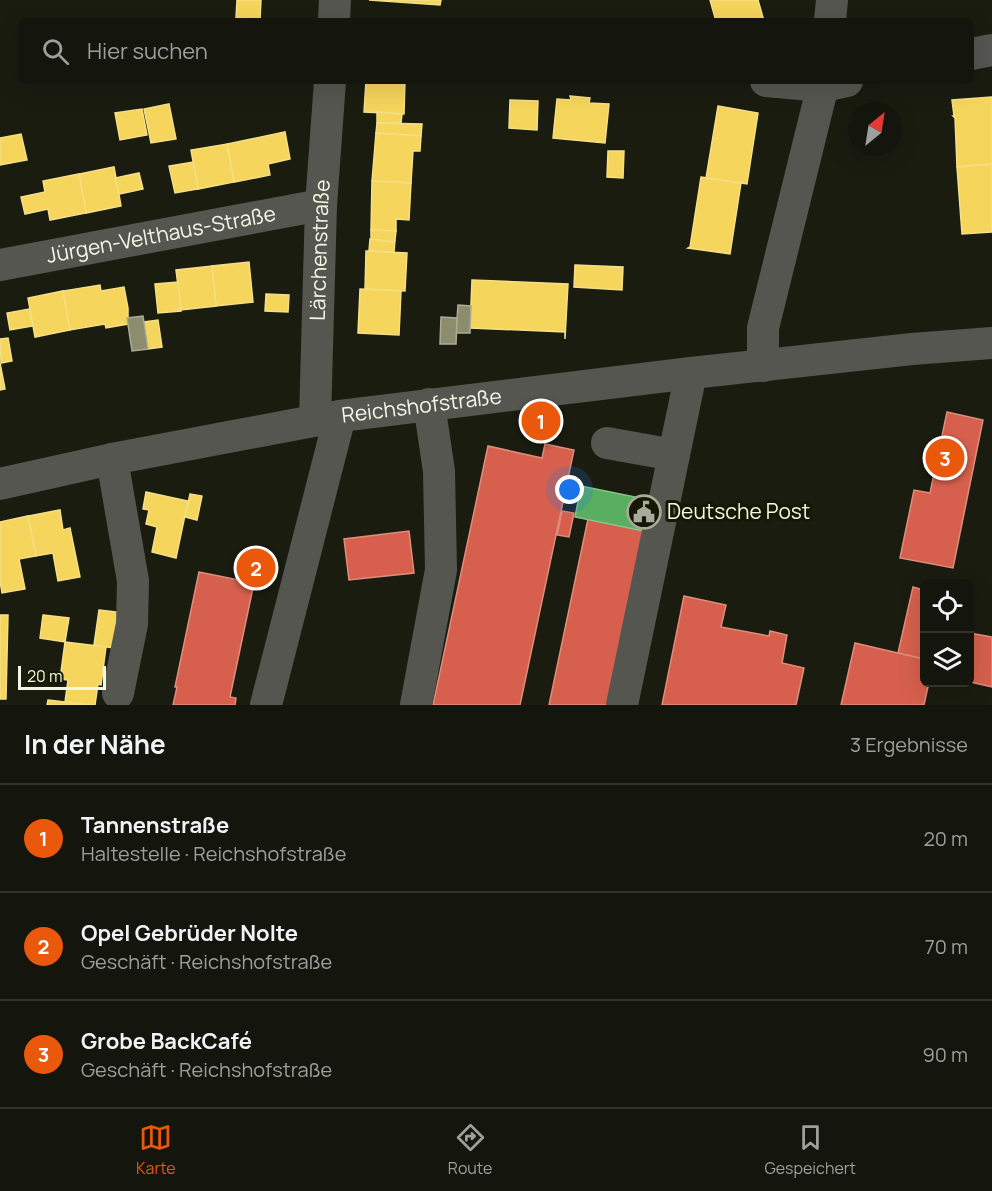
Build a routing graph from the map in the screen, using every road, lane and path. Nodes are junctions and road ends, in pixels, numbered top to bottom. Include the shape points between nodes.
1 (335, 0) edge
2 (832, 0) edge
3 (334, 18) edge
4 (830, 18) edge
5 (992, 50) edge
6 (974, 53) edge
7 (330, 84) edge
8 (832, 84) edge
9 (321, 205) junction
10 (0, 265) edge
11 (992, 343) edge
12 (763, 366) junction
13 (691, 373) junction
14 (429, 404) junction
15 (328, 418) junction
16 (607, 442) dead end
17 (674, 455) junction
18 (112, 459) junction
19 (0, 484) edge
20 (118, 693) dead end
21 (266, 705) edge
22 (416, 705) edge
23 (622, 705) edge

1 - 3 street
2 - 4 street
5 - 6 street
7 - 9 street, Lärchenstraße
8 - 12 street via 764,328
9 - 10 street, Jürgen-Velthaus-Straße
9 - 15 street, Lärchenstraße
11 - 12 street, Reichshofstraße
12 - 13 street, Reichshofstraße
13 - 14 street, Reichshofstraße
13 - 17 street
14 - 15 street, Reichshofstraße
14 - 22 street via 440,471 441,570
15 - 18 street, Reichshofstraße
15 - 21 street, Lärchenstraße
16 - 17 street
17 - 23 street
18 - 19 street, Reichshofstraße
18 - 20 street via 133,581 132,624

